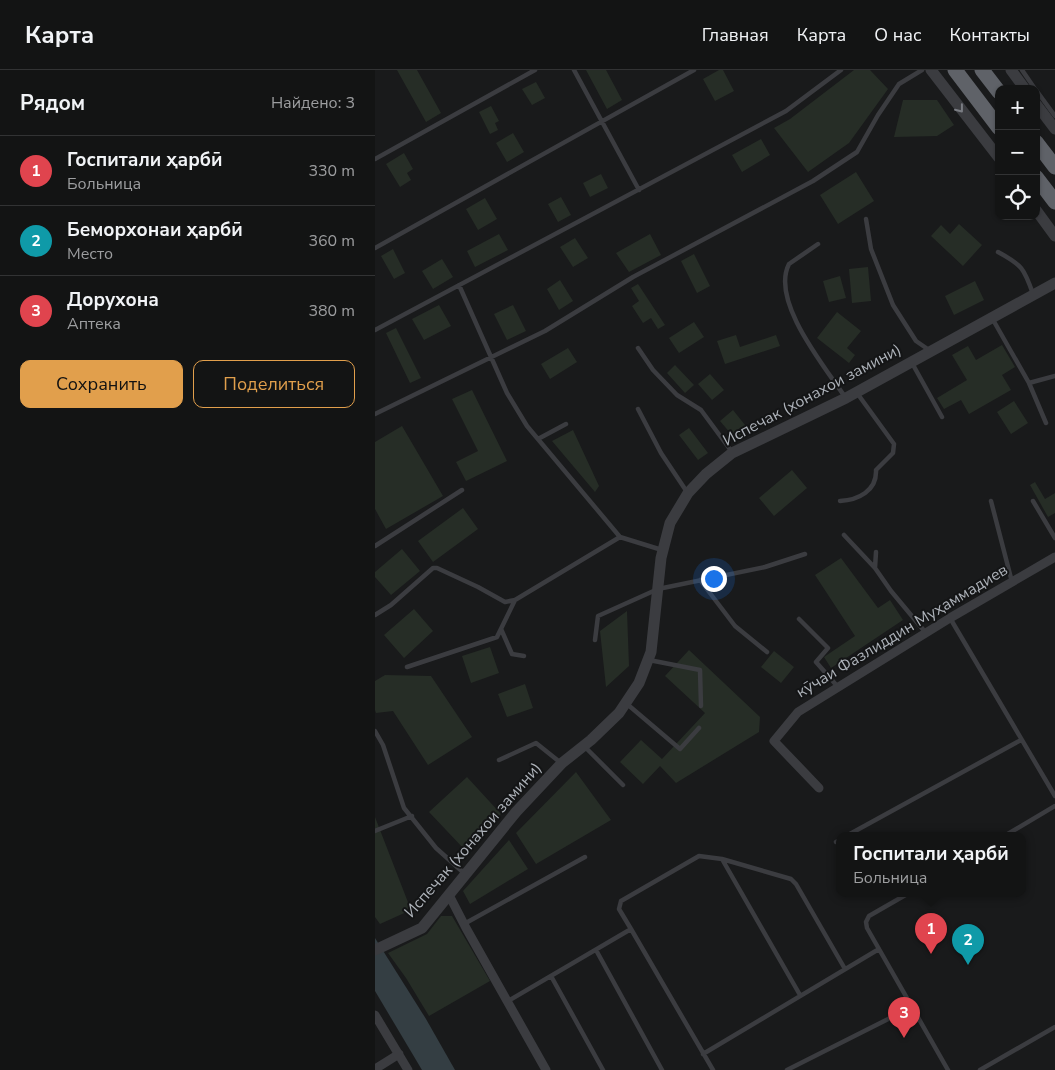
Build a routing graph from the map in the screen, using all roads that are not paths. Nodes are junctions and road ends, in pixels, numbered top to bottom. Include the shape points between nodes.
1 (535, 70) edge
2 (574, 70) edge
3 (695, 70) edge
4 (841, 70) edge
5 (922, 70) edge
6 (931, 70) edge
7 (955, 70) edge
8 (983, 70) edge
9 (1011, 70) edge
10 (1021, 70) edge
11 (1022, 85) edge
12 (1032, 85) edge
13 (995, 86) edge
14 (1040, 95) edge
15 (1040, 109) edge
16 (1055, 116) edge
17 (602, 120) junction
18 (995, 123) edge
19 (1055, 129) edge
20 (1040, 147) edge
21 (995, 153) edge
22 (375, 159) edge
23 (1055, 167) edge
24 (1040, 182) edge
25 (639, 190) junction
26 (1055, 202) edge
27 (1040, 215) edge
28 (866, 219) dead end
29 (1055, 236) edge
30 (818, 244) dead end
31 (375, 248) edge
32 (998, 252) dead end
33 (1055, 283) edge
34 (459, 285) junction
35 (1034, 295) junction
36 (992, 318) junction
37 (375, 330) edge
38 (639, 348) dead end
39 (930, 351) junction
40 (490, 357) junction
41 (911, 362) junction
42 (1055, 376) edge
43 (1029, 383) junction
44 (851, 395) junction
45 (638, 409) dead end
46 (375, 414) edge
47 (942, 417) dead end
48 (1046, 423) dead end
49 (566, 424) dead end
50 (538, 439) junction
51 (732, 453) junction
52 (462, 490) dead end
53 (688, 493) junction
54 (840, 501) dead end
55 (991, 501) dead end
56 (1033, 501) dead end
57 (844, 535) dead end
58 (619, 537) junction
59 (1055, 538) edge
60 (375, 546) edge
61 (663, 551) junction
62 (876, 552) dead end
63 (805, 554) dead end
64 (1055, 557) edge
65 (875, 568) junction
66 (700, 580) junction
67 (1012, 582) junction
68 (658, 589) junction
69 (515, 600) junction
70 (375, 615) edge
71 (950, 618) junction
72 (799, 619) dead end
73 (501, 629) junction
74 (926, 633) junction
75 (595, 640) dead end
76 (767, 652) dead end
77 (523, 656) dead end
78 (648, 659) junction
79 (407, 667) dead end
80 (839, 687) junction
81 (626, 703) junction
82 (701, 706) dead end
83 (699, 728) dead end
84 (375, 731) edge
85 (1021, 740) junction
86 (584, 746) junction
87 (499, 760) dead end
88 (562, 763) junction
89 (623, 786) dead end
90 (819, 788) dead end
91 (1055, 796) edge
92 (1055, 806) edge
93 (412, 816) junction
94 (375, 832) edge
95 (853, 832) edge
96 (1011, 832) edge
97 (585, 857) dead end
98 (722, 859) junction
99 (466, 875) junction
100 (449, 895) junction
101 (902, 897) edge
102 (464, 924) junction
103 (631, 929) junction
104 (879, 949) junction
105 (375, 950) edge
106 (596, 950) junction
107 (845, 969) junction
108 (551, 976) junction
109 (800, 995) junction
110 (508, 1001) junction
111 (912, 1007) junction
112 (375, 1015) edge
113 (1055, 1027) edge
114 (399, 1054) junction
115 (703, 1054) junction
116 (375, 1069) edge
117 (408, 1070) edge
118 (546, 1070) edge
119 (603, 1070) edge
120 (662, 1070) edge
121 (713, 1070) edge
122 (787, 1070) edge
123 (948, 1070) edge
124 (980, 1070) edge

1 - 22 lane
2 - 17 lane
3 - 17 lane
4 - 25 lane via 786,111
5 - 40 lane via 899,84 857,152 813,180 633,277 545,331
6 -> 21 street
7 - 18 highway
8 - 13 highway
9 - 11 street
10 - 12 lane
14 - 16 lane
15 - 19 street
17 - 25 lane
17 - 31 lane
20 - 23 highway
24 - 26 highway
25 - 34 lane
27 - 29 street
28 - 39 lane via 871,249 893,305 915,341
30 - 44 lane via 789,264 785,287 797,326
32 - 35 lane via 1016,262 1024,271
33 - 35 street, Испечак (хонахои замини)
34 - 37 lane
34 - 40 lane
35 - 36 street, Испечак (хонахои замини)
36 - 39 street, Испечак (хонахои замини)
36 - 43 lane
38 - 51 lane via 653,370 677,396 701,410
39 - 41 street, Испечак (хонахои замини)
40 - 46 lane
40 - 50 lane via 507,393
41 - 44 street, Испечак (хонахои замини)
41 - 47 lane
42 - 43 lane
43 - 48 lane
44 - 51 street, Испечак (хонахои замини)
44 - 54 lane via 894,444 893,452 876,470 872,487 852,500
45 - 53 lane via 661,453
49 - 50 lane
50 - 58 lane
51 - 53 street, Испечак (хонахои замини) via 705,474
52 - 60 lane
53 - 61 street, Испечак (хонахои замини) via 670,523
55 - 67 lane
56 - 59 lane
57 - 65 lane
58 - 61 lane
58 - 69 lane
61 - 68 street, Испечак (хонахои замини)
62 - 65 lane
63 - 66 lane via 765,567
64 - 67 street, кӯчаи Фазлиддин Муҳаммадиев
65 - 74 lane
66 - 68 lane
66 - 76 lane via 735,626
67 - 71 street, кӯчаи Фазлиддин Муҳаммадиев
68 - 75 lane via 599,616
68 - 78 street, Испечак (хонахои замини)
69 - 70 lane via 505,602 433,568
69 - 73 lane
71 - 74 street, кӯчаи Фазлиддин Муҳаммадиев
71 - 85 lane
72 - 80 lane via 828,648 816,662
73 - 77 lane via 512,654
73 - 79 lane via 497,637
74 - 80 street, кӯчаи Фазлиддин Муҳаммадиев
78 - 81 street, Испечак (хонахои замини) via 639,683
78 - 82 lane via 700,670
80 - 90 street, кӯчаи Фазлиддин Муҳаммадиев via 798,712 774,741
81 - 83 lane via 680,750
81 - 86 street, Испечак (хонахои замини)
84 - 93 lane via 383,744 405,808
85 - 91 lane
85 - 95 lane
86 - 88 street, Испечак (хонахои замини)
86 - 89 lane
87 - 88 lane via 536,743
88 - 99 street, Испечак (хонахои замини) via 516,812
92 - 96 lane
93 - 94 lane
93 - 99 lane via 436,848
97 - 102 lane
98 - 103 lane via 699,856 621,901 619,909
98 - 107 lane via 791,879 797,884
98 - 109 lane
99 - 100 street, Испечак (хонахои замини)
100 - 102 street
100 - 105 street, Испечак (хонахои замини) via 422,928
101 - 104 lane via 869,916 866,922
102 - 110 street
103 - 106 lane
103 - 115 lane
104 - 107 lane
104 - 111 lane
106 - 108 lane
106 - 120 lane
107 - 109 lane
108 - 110 lane
108 - 119 lane
109 - 115 lane
110 - 118 street
111 - 122 lane
111 - 123 lane
112 - 114 street
113 - 124 lane
114 - 116 street
114 - 117 street
115 - 121 lane

